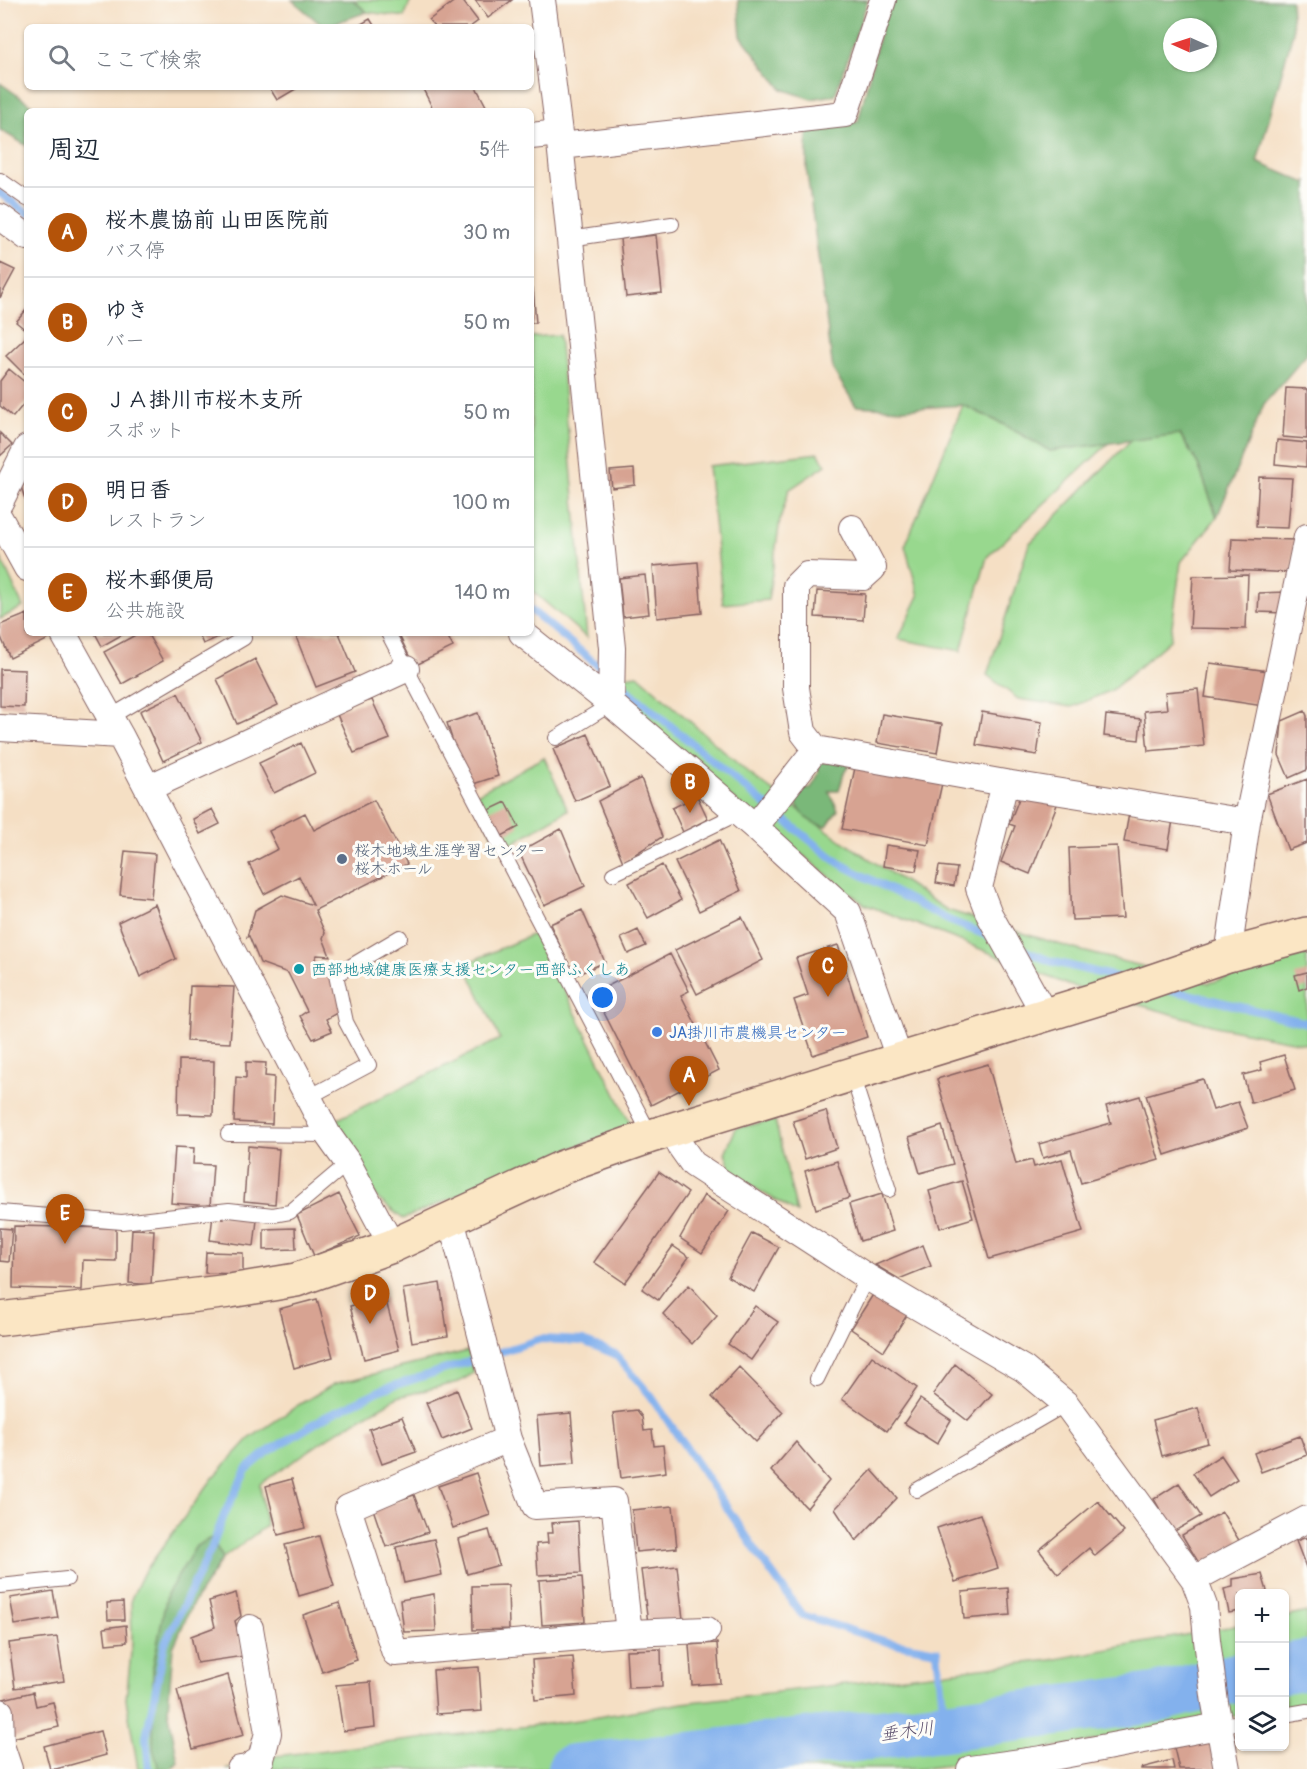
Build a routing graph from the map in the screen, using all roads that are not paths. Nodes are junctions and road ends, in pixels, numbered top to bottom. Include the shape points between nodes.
1 (542, 0) edge
2 (883, 0) edge
3 (534, 136) edge
4 (560, 139) junction
5 (0, 180) edge
6 (24, 197) edge
7 (0, 217) edge
8 (672, 224) dead end
9 (24, 235) edge
10 (569, 239) junction
11 (24, 454) edge
12 (0, 502) edge
13 (0, 519) edge
14 (852, 528) dead end
15 (1307, 537) edge
16 (24, 563) edge
17 (65, 636) edge
18 (243, 636) edge
19 (390, 636) edge
20 (526, 636) edge
21 (406, 669) junction
22 (611, 704) junction
23 (115, 726) junction
24 (0, 728) edge
25 (556, 738) dead end
26 (816, 749) junction
27 (1005, 783) junction
28 (148, 788) junction
29 (750, 821) junction
30 (1247, 822) junction
31 (613, 874) dead end
32 (1307, 934) edge
33 (400, 938) dead end
34 (1228, 955) junction
35 (1045, 1015) junction
36 (900, 1061) junction
37 (852, 1076) junction
38 (309, 1097) junction
39 (663, 1133) junction
40 (228, 1134) dead end
41 (328, 1135) junction
42 (348, 1162) junction
43 (889, 1190) dead end
44 (0, 1212) edge
45 (452, 1219) junction
46 (392, 1246) junction
47 (867, 1277) junction
48 (0, 1319) edge
49 (817, 1379) dead end
50 (1066, 1404) junction
51 (508, 1439) junction
52 (917, 1490) dead end
53 (1307, 1519) edge
54 (67, 1579) dead end
55 (1194, 1579) junction
56 (0, 1586) edge
57 (250, 1628) dead end
58 (707, 1630) dead end
59 (629, 1633) junction
60 (1307, 1711) edge
61 (0, 1712) edge
62 (1289, 1714) edge
63 (1224, 1717) edge
64 (9, 1769) edge
65 (245, 1769) edge
66 (970, 1769) edge
67 (1227, 1769) edge

1 - 4 street
2 - 4 street via 845,114
3 - 4 street
4 - 10 street
5 - 6 lane
7 - 9 street
8 - 10 lane
10 - 22 street via 612,648
11 - 12 street
13 - 16 street
14 - 26 street via 873,568 863,577 807,575 796,586 796,688 803,732
15 - 30 street
17 - 23 street
18 - 23 lane
19 - 21 lane
20 - 22 street
21 - 28 street
21 - 39 lane
22 - 25 lane
22 - 29 street
23 - 24 street
23 - 28 street
26 - 27 street
26 - 29 street via 781,793
27 - 30 street
27 - 35 street via 980,888 989,914
28 - 38 street
29 - 31 lane
29 - 36 street via 848,912
30 - 34 street
32 - 34 street
33 - 38 lane via 336,975 346,1022 369,1065
34 - 35 street
35 - 36 street
36 - 37 street
37 - 39 street
37 - 43 lane
38 - 41 street
39 - 45 street via 563,1167
39 - 47 street via 681,1147 693,1164
40 - 41 lane
41 - 42 street
42 - 44 lane via 290,1212 273,1215 229,1210 122,1222
42 - 46 street
45 - 46 street
45 - 51 street
46 - 48 street via 296,1280
47 - 49 lane
47 - 50 street via 1024,1369
50 - 52 lane
50 - 55 street
51 - 59 street via 535,1506 614,1502
51 - 59 street via 348,1508 395,1653
53 - 55 street
54 - 56 lane
55 - 63 street via 1204,1606 1206,1640
57 - 65 street via 268,1733 261,1759
58 - 59 street
60 - 62 lane
61 - 64 street via 1,1745
63 - 66 street via 1042,1759
63 - 67 street

